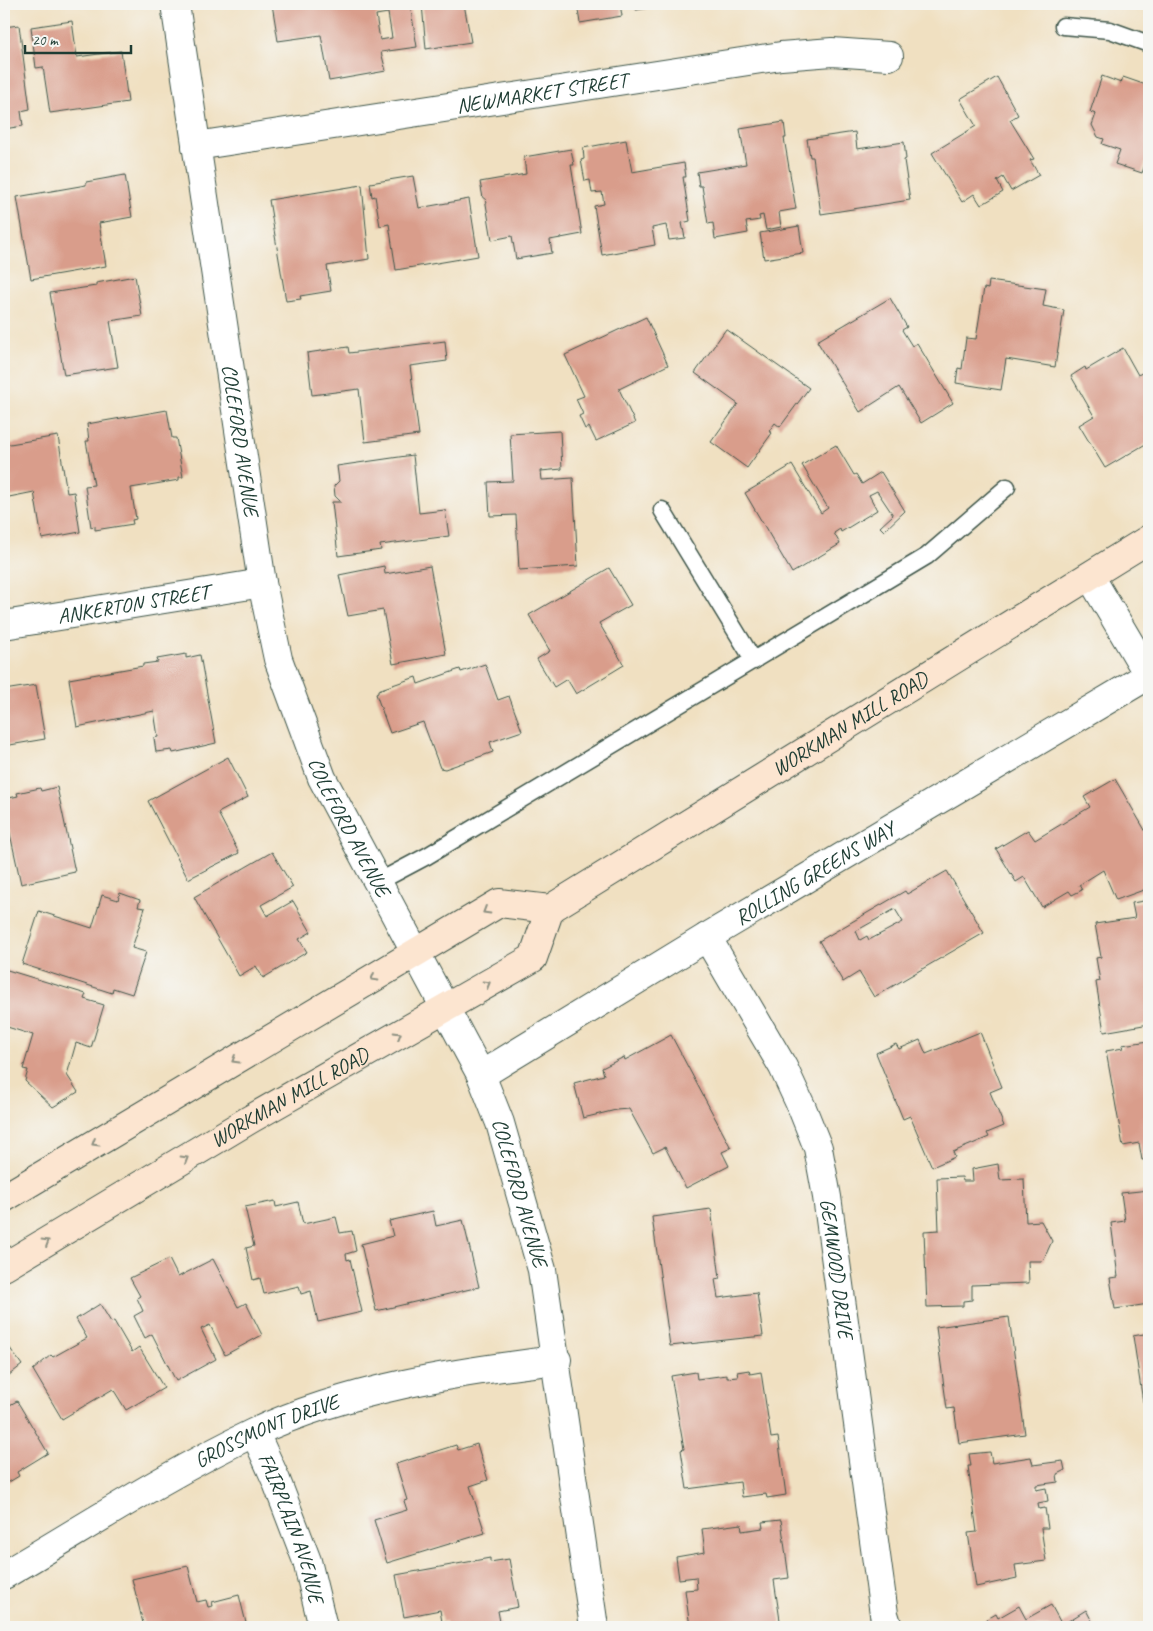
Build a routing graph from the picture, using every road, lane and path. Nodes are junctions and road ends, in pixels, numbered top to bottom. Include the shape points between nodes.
1 (175, 4) edge
2 (1063, 26) dead end
3 (1149, 44) edge
4 (888, 56) dead end
5 (196, 146) junction
6 (1007, 487) dead end
7 (662, 510) dead end
8 (1149, 540) edge
9 (1090, 576) junction
10 (262, 582) junction
11 (4, 625) edge
12 (754, 661) junction
13 (1149, 675) edge
14 (378, 882) junction
15 (550, 909) junction
16 (707, 938) junction
17 (416, 953) junction
18 (445, 1009) junction
19 (481, 1075) junction
20 (4, 1198) edge
21 (4, 1267) edge
22 (556, 1360) junction
23 (254, 1433) junction
24 (4, 1575) edge
25 (323, 1627) edge
26 (594, 1627) edge
27 (888, 1627) edge

1 - 5 street, COLEFORD AVENUE
2 - 3 lane via 1110,30
4 - 5 street, NEWMARKET STREET via 832,52 781,56
5 - 10 street, COLEFORD AVENUE
6 - 12 lane via 927,556
7 - 12 lane
8 - 9 main road, WORKMAN MILL ROAD
9 - 13 street
9 - 15 main road, WORKMAN MILL ROAD
10 - 11 street, ANKERTON STREET
10 - 14 street, COLEFORD AVENUE via 278,659 301,724 322,778
12 - 14 lane
13 - 16 street, ROLLING GREENS WAY
14 - 17 street, COLEFORD AVENUE
15 -> 17 main road via 499,903
18 -> 15 main road, WORKMAN MILL ROAD via 533,958
16 - 19 street, ROLLING GREENS WAY
16 - 27 street, GEMWOOD DRIVE via 783,1068 818,1148 828,1197 882,1605
17 - 18 street, COLEFORD AVENUE
17 -> 20 main road
18 - 19 street, COLEFORD AVENUE
21 -> 18 main road, WORKMAN MILL ROAD via 249,1120
19 - 22 street, COLEFORD AVENUE via 500,1123 537,1252
22 - 23 street, GROSSMONT DRIVE via 401,1385 329,1404
22 - 26 street, COLEFORD AVENUE
23 - 24 street, GROSSMONT DRIVE via 178,1472
23 - 25 street, FAIRPLAIN AVENUE via 307,1561

